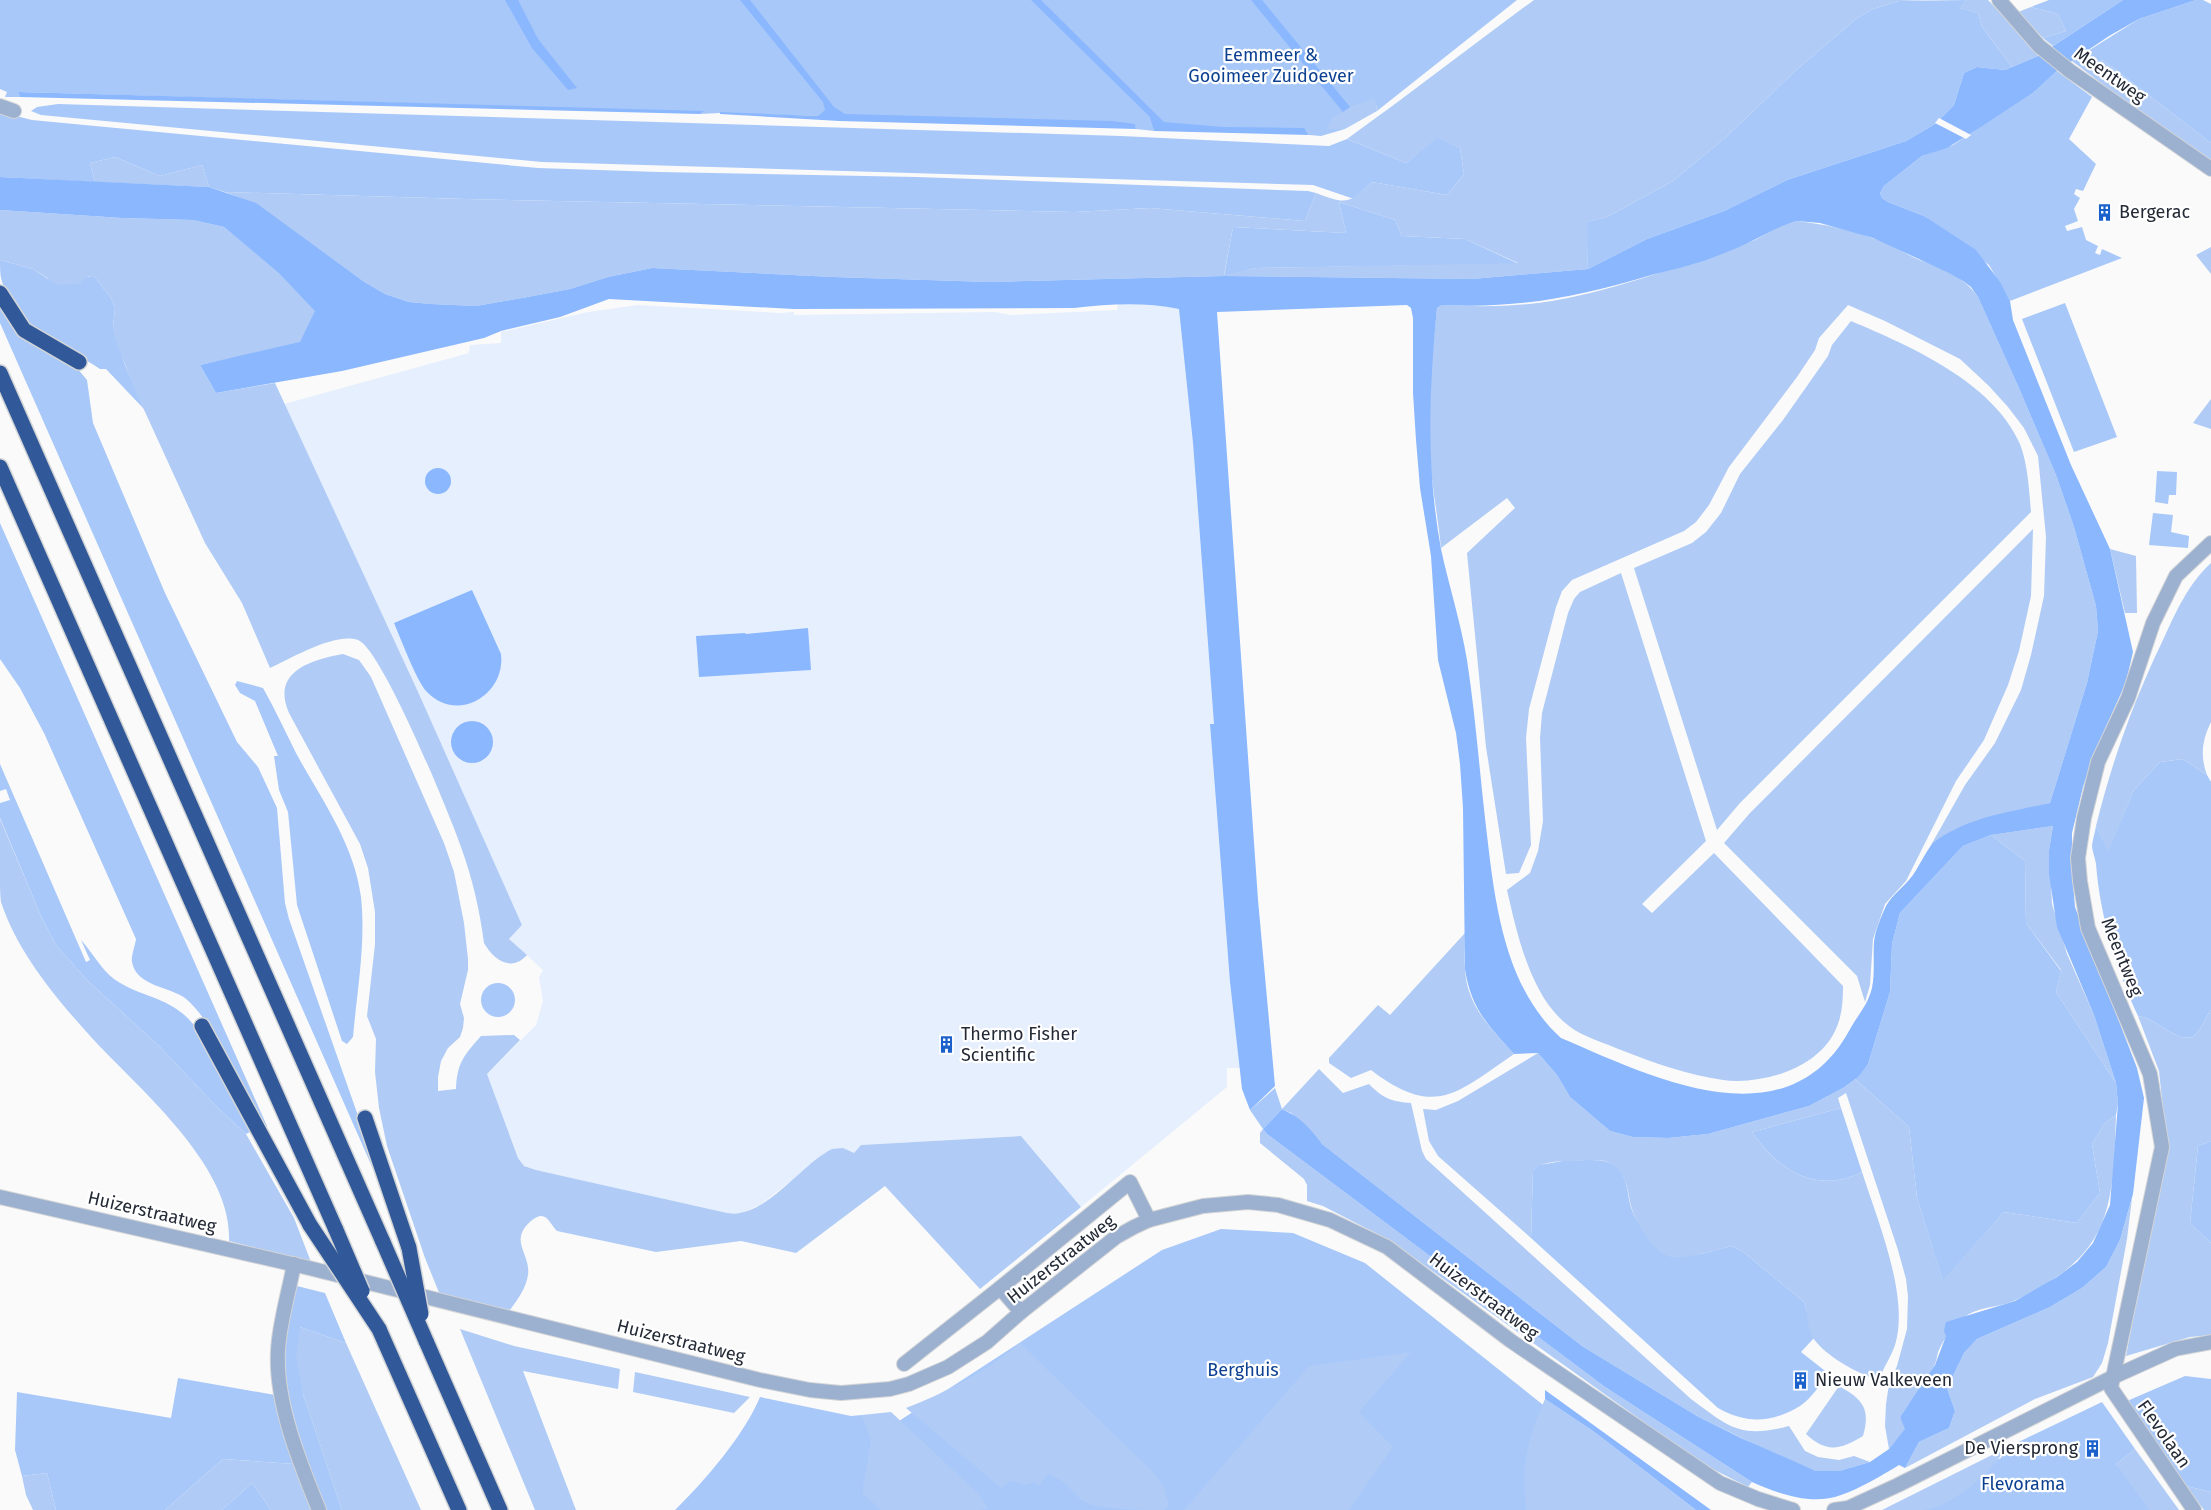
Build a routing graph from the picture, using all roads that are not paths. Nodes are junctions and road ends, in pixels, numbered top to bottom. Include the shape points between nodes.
1 (1999, 0) edge
2 (0, 106) edge
3 (14, 111) dead end
4 (2211, 169) edge
5 (0, 293) edge
6 (79, 362) dead end
7 (0, 373) edge
8 (0, 467) edge
9 (2211, 543) edge
10 (202, 1026) dead end
11 (365, 1118) dead end
12 (0, 1197) edge
13 (1149, 1220) junction
14 (294, 1264) junction
15 (1000, 1288) junction
16 (1021, 1312) junction
17 (379, 1330) junction
18 (426, 1340) junction
19 (2211, 1342) edge
20 (904, 1364) dead end
21 (2113, 1377) junction
22 (319, 1510) edge
23 (458, 1510) edge
24 (500, 1510) edge
25 (1793, 1510) edge
26 (1834, 1510) edge
27 (2194, 1510) edge

1 - 4 street, Meentweg via 2039,46 2070,71
2 - 3 street
5 - 6 highway via 24,330
7 - 18 highway, bridge
8 - 17 highway, bridge
9 - 21 street, Meentweg via 2176,576 2153,623 2128,698 2098,762 2078,858 2088,928 2150,1074 2162,1147
10 - 17 highway, bridge via 310,1225
11 - 18 highway, bridge via 409,1248
12 - 14 street, Huizerstraatweg
13 - 15 street, Huizerstraatweg via 1130,1182
13 - 16 street, Huizerstraatweg via 1116,1237
13 - 25 street, Huizerstraatweg via 1203,1206 1248,1202 1296,1209 1356,1231 1387,1247 1511,1341 1720,1483
14 - 16 street, Huizerstraatweg via 760,1380 841,1393 890,1389 926,1377 987,1342
14 - 22 street via 278,1349 278,1370 295,1444
15 - 16 street
15 - 20 street, Huizerstraatweg
17 - 23 highway
18 - 24 highway
19 - 21 street via 2175,1349
21 - 26 street via 1898,1485 1848,1508
21 - 27 street, Flevolaan via 2111,1388

